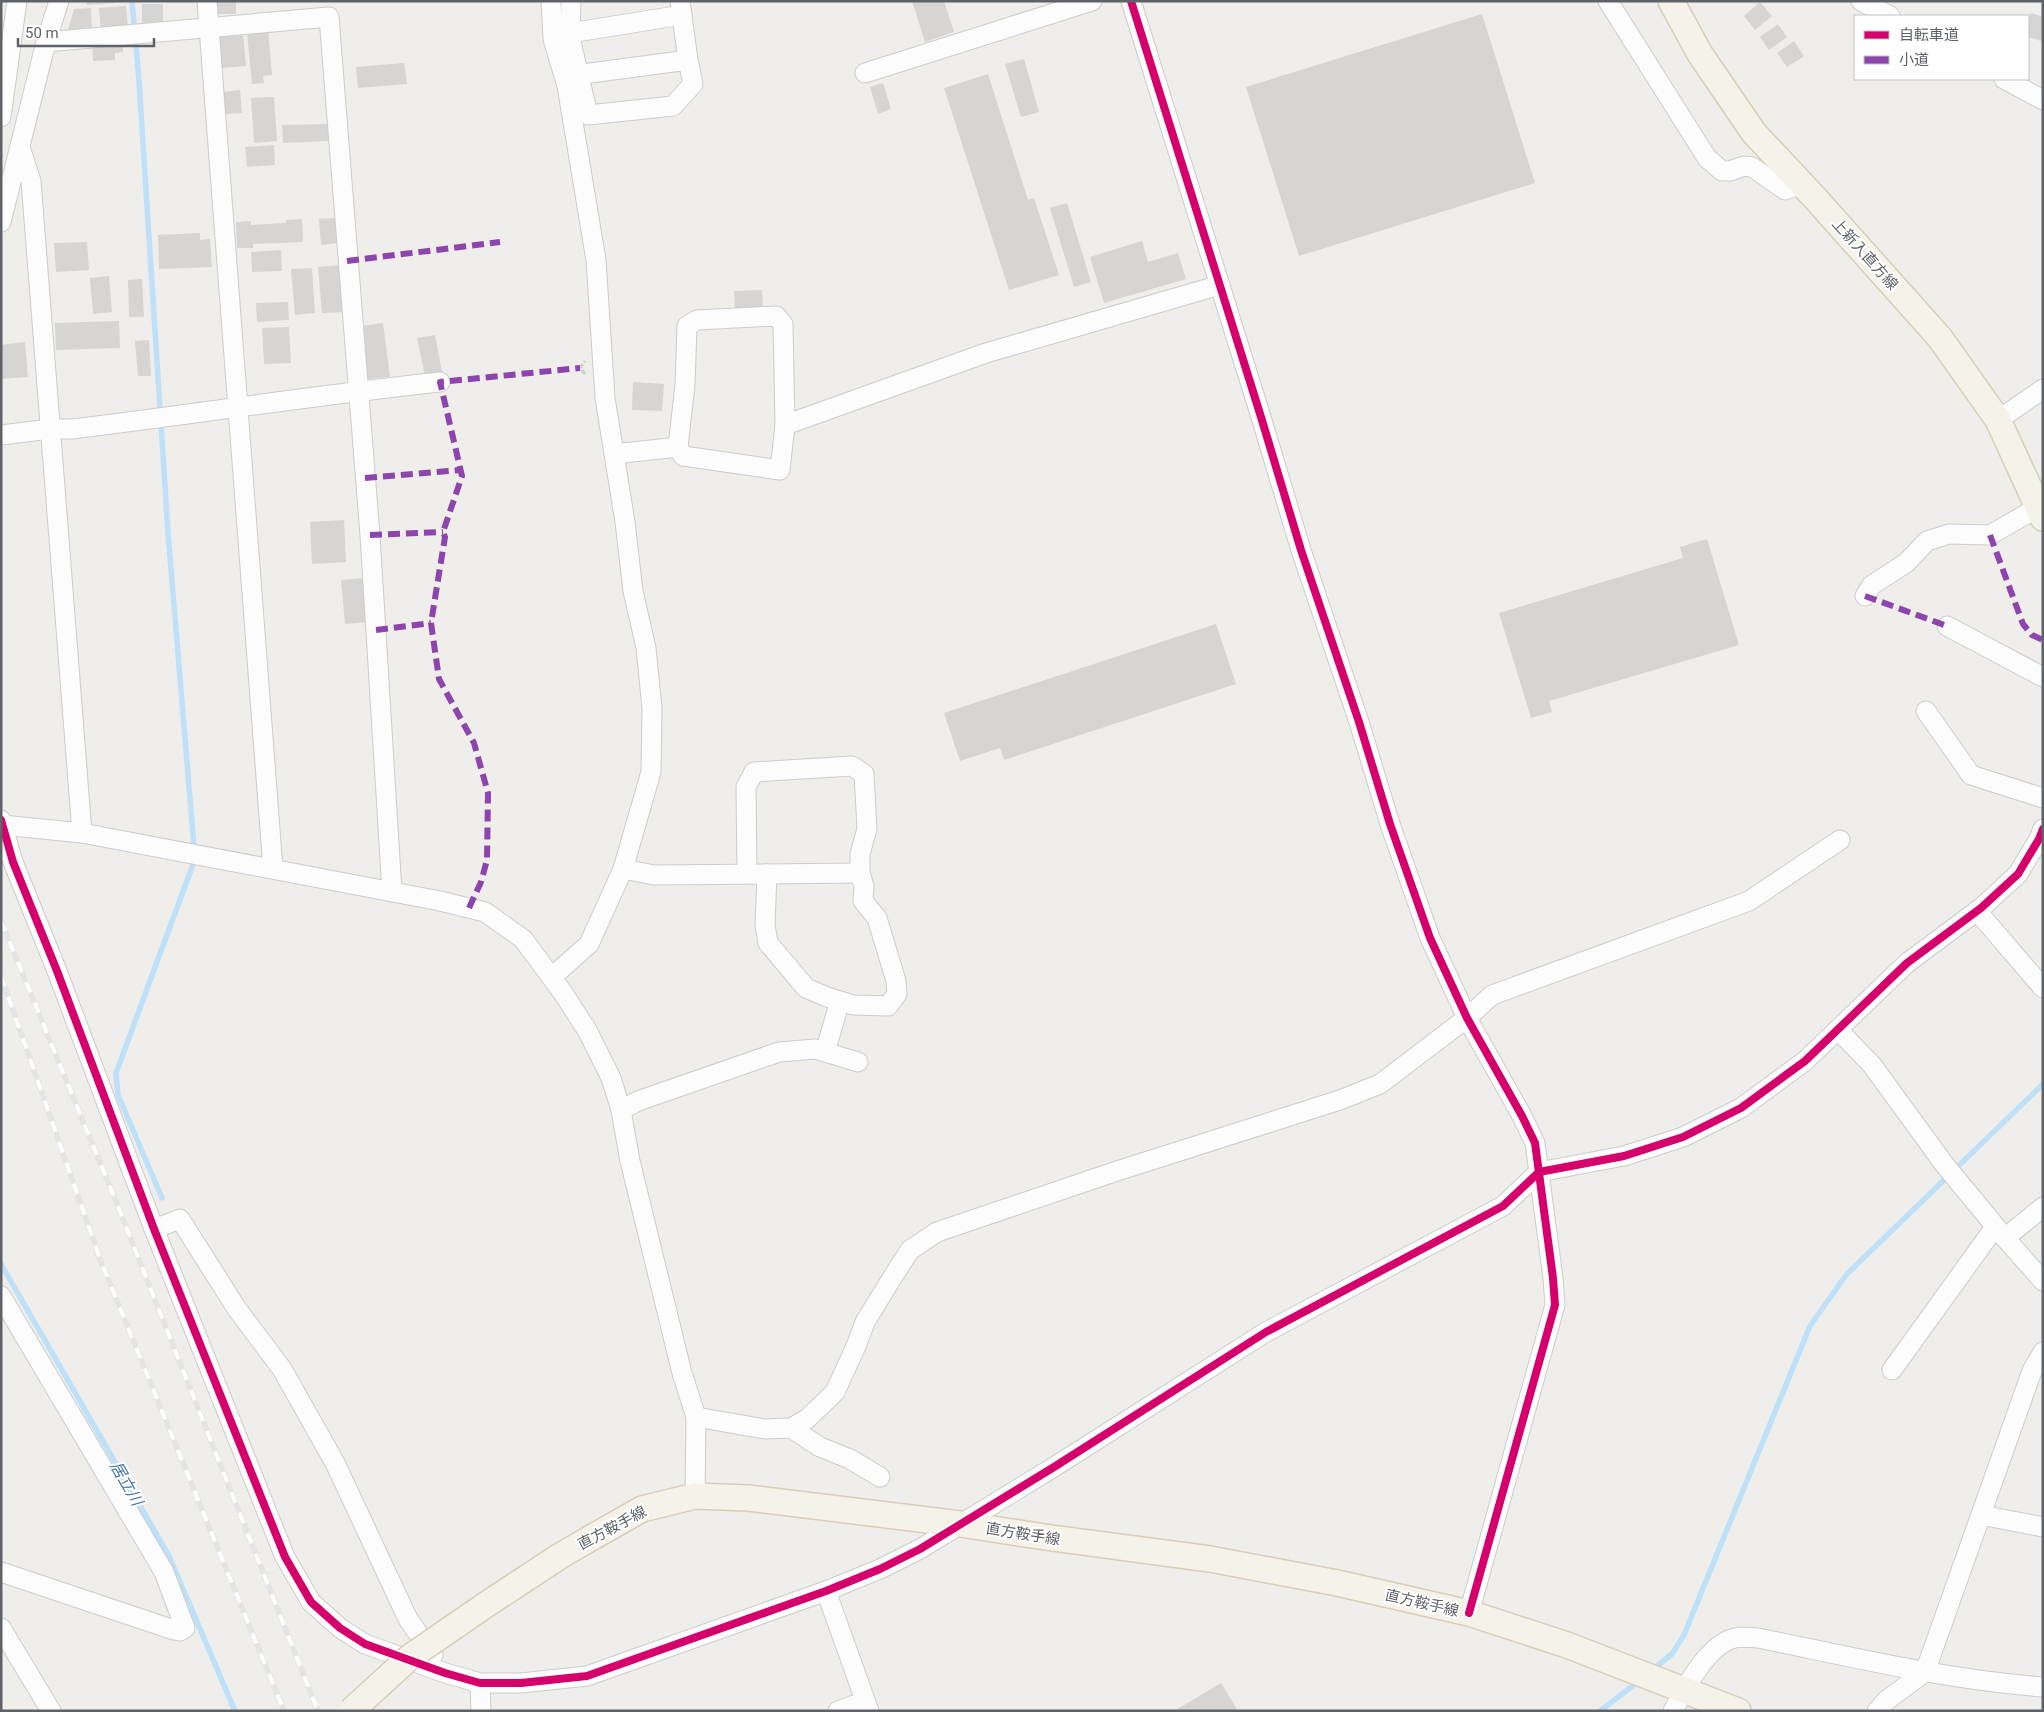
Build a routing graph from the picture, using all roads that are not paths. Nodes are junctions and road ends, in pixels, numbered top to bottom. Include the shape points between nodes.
1 (17, 1) edge
2 (59, 1) edge
3 (207, 1) edge
4 (551, 1) edge
5 (571, 1) edge
6 (1092, 1) edge
7 (1131, 1) edge
8 (1608, 1) edge
9 (1671, 1) edge
10 (681, 8) edge
11 (209, 27) junction
12 (570, 32) junction
13 (46, 42) junction
14 (688, 60) junction
15 (865, 73) dead end
16 (572, 76) junction
17 (2006, 80) edge
18 (2043, 100) edge
19 (1, 117) edge
20 (20, 147) junction
21 (1802, 184) junction
22 (1, 222) edge
23 (1220, 285) junction
24 (440, 382) dead end
25 (2043, 389) edge
26 (357, 390) junction
27 (238, 408) junction
28 (1998, 420) junction
29 (785, 425) junction
30 (50, 429) junction
31 (1, 435) edge
32 (678, 447) junction
33 (614, 454) junction
34 (2040, 513) edge
35 (1865, 596) dead end
36 (1947, 626) dead end
37 (2043, 677) edge
38 (1926, 711) dead end
39 (2043, 798) edge
40 (2, 822) edge
41 (2042, 831) edge
42 (82, 833) junction
43 (1840, 840) dead end
44 (623, 869) junction
45 (273, 870) junction
46 (860, 872) junction
47 (748, 873) junction
48 (767, 874) junction
49 (392, 892) junction
50 (1977, 911) junction
51 (552, 977) junction
52 (2043, 988) edge
53 (840, 1001) junction
54 (1467, 1018) junction
55 (1838, 1030) junction
56 (825, 1052) junction
57 (858, 1062) dead end
58 (621, 1110) junction
59 (1539, 1172) junction
60 (2043, 1207) edge
61 (154, 1229) junction
62 (2000, 1232) junction
63 (2043, 1281) edge
64 (1, 1296) edge
65 (2043, 1352) edge
66 (1892, 1370) dead end
67 (696, 1417) junction
68 (791, 1428) junction
69 (880, 1478) dead end
70 (695, 1496) junction
71 (1981, 1515) junction
72 (960, 1524) junction
73 (2043, 1526) edge
74 (1, 1572) edge
75 (826, 1591) junction
76 (1469, 1613) junction
77 (1, 1628) edge
78 (1925, 1672) junction
79 (445, 1673) junction
80 (480, 1683) junction
81 (2043, 1687) edge
82 (1679, 1700) edge
83 (867, 1706) edge
84 (51, 1711) edge
85 (352, 1711) edge
86 (481, 1711) edge
87 (838, 1711) edge
88 (1738, 1711) edge
89 (1877, 1711) edge

1 - 19 street
2 - 13 street
3 - 11 street
4 - 16 street via 553,39
5 - 12 street
6 - 15 street
7 - 23 street
8 - 21 street via 1708,158 1722,171 1744,166 1752,168 1786,190
9 - 21 main road, 上新入直方線 via 1700,54 1754,133
10 - 12 street
10 - 14 street
11 - 13 street
11 - 26 street via 329,17
11 - 27 street
12 - 16 street
13 - 20 street
14 - 16 street
14 - 16 street via 694,84 673,106 588,115
16 - 33 street via 576,133 596,260 605,398
17 - 18 street
20 - 22 street
20 - 30 street via 31,181
21 - 28 main road, 上新入直方線 via 1940,338
23 - 29 street via 986,353
23 - 54 street via 1390,824 1430,938
24 - 26 street
25 - 28 street
26 - 27 street
26 - 49 street via 370,535
27 - 30 street
27 - 45 street
28 - 34 main road, 上新入直方線
29 - 32 street via 780,470 683,456
29 - 32 street via 783,324 776,316 697,320 687,326
30 - 31 street
30 - 42 street
32 - 33 street
33 - 44 street via 633,591 646,648 652,708 651,772
34 - 35 street via 1990,535 1949,534 1927,541 1906,563 1872,585
36 - 37 street
38 - 39 street via 1971,775
40 - 42 street
40 - 61 street via 13,862
41 - 50 street via 2018,874
42 - 45 street
43 - 54 street via 1749,901 1492,995
44 - 47 street via 654,875
44 - 51 street via 589,944
45 - 49 street
46 - 47 street via 860,854 867,829 864,774 852,766 754,772 746,787
46 - 48 street
46 - 53 street via 864,886 863,901 877,918 883,933 897,994 888,1006 853,1005
47 - 48 street
48 - 53 street via 768,942 806,988
49 - 51 street via 485,912 523,938
50 - 52 street
50 - 55 street via 1907,963
51 - 58 street via 586,1030 611,1078
53 - 56 street
54 - 59 street via 1535,1143
54 - 68 street via 1380,1084 1340,1100 937,1232 910,1250 892,1278 865,1322 835,1392 806,1419
55 - 59 street via 1805,1060 1741,1108 1683,1137 1624,1156
55 - 62 street via 1872,1065 1944,1164
56 - 57 street
56 - 58 street via 814,1049 779,1052 638,1101
58 - 67 street via 630,1161 677,1354
59 - 72 street via 1503,1206 1266,1332
59 - 76 street via 1555,1305
60 - 62 street
61 - 79 street via 180,1218 236,1309 282,1369 336,1463 408,1619
61 - 79 street via 285,1557 311,1602 340,1628 365,1644
62 - 63 street
62 - 66 street
64 - 74 street via 164,1572 184,1628 174,1630
65 - 71 street via 2032,1371
67 - 68 street via 764,1429
67 - 70 street
68 - 69 street via 820,1447 850,1458
70 - 72 main road, 直方鞍手線 via 748,1498
70 - 85 main road, 直方鞍手線, bridge via 642,1509 560,1556 410,1657
71 - 73 street
71 - 78 street
72 - 75 street via 880,1569
72 - 76 main road, 直方鞍手線 via 1210,1559
75 - 80 street via 587,1676
75 - 83 street
76 - 82 main road, 直方鞍手線 via 1567,1645
77 - 84 street
78 - 81 street
78 - 82 street via 1758,1638 1734,1638 1714,1648
78 - 89 street
79 - 80 street
80 - 86 street
82 - 88 main road, 直方鞍手線
83 - 87 street

